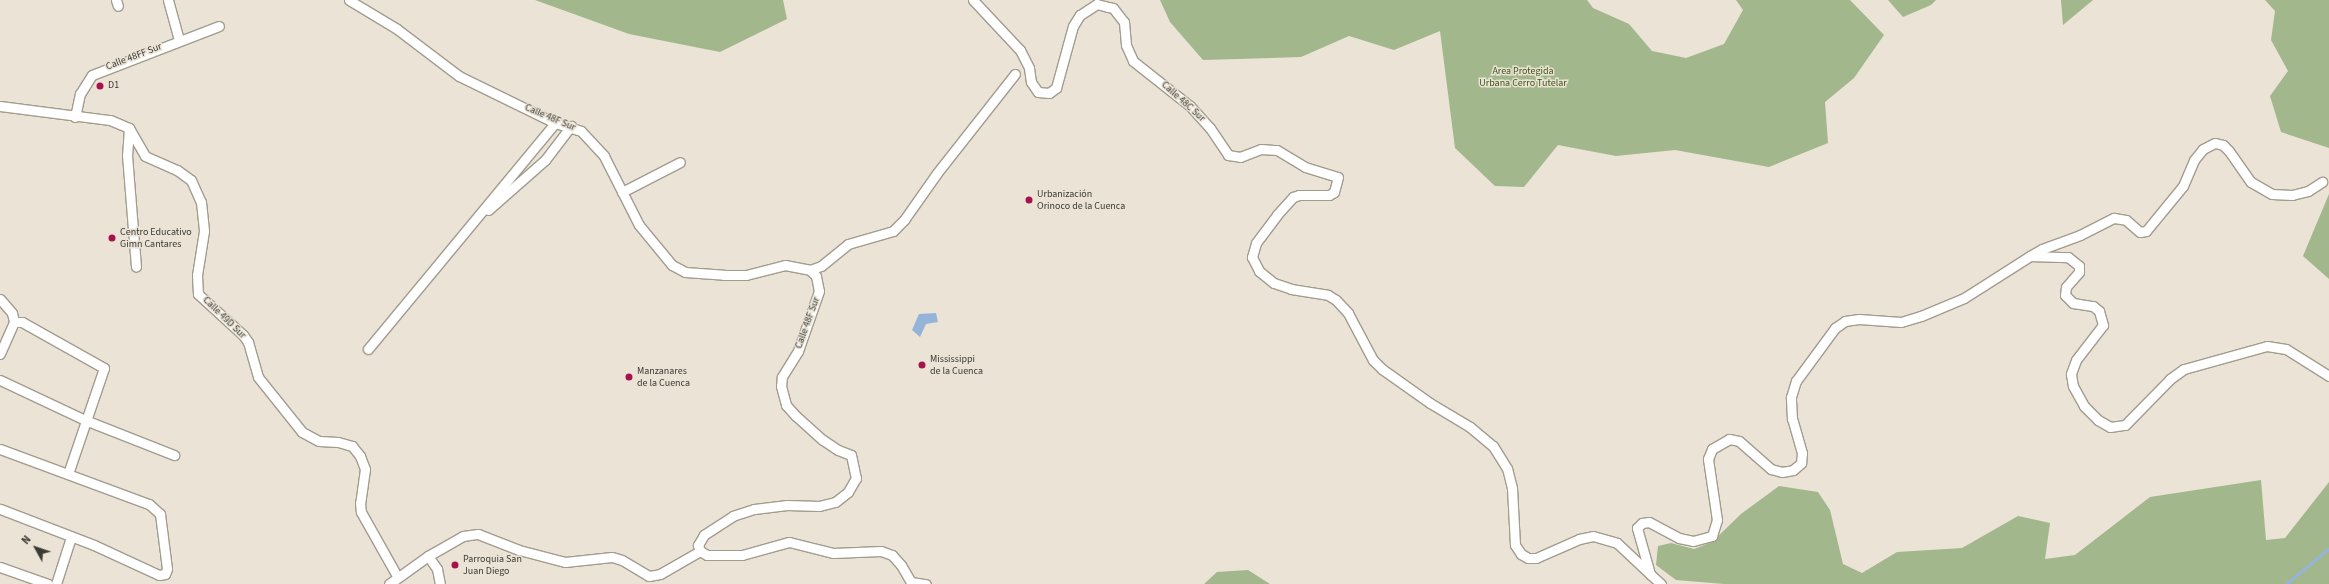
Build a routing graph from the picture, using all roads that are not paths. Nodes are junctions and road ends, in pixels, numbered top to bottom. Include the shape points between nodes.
1 (168, 0) edge
2 (350, 0) edge
3 (973, 0) edge
4 (219, 26) dead end
5 (179, 40) junction
6 (1015, 74) dead end
7 (0, 106) edge
8 (75, 117) junction
9 (555, 123) junction
10 (571, 126) junction
11 (129, 128) junction
12 (680, 162) dead end
13 (2322, 182) dead end
14 (622, 192) junction
15 (471, 223) junction
16 (2030, 256) junction
17 (136, 267) dead end
18 (810, 270) junction
19 (0, 300) edge
20 (14, 322) junction
21 (368, 348) dead end
22 (0, 354) edge
23 (2329, 376) edge
24 (0, 380) edge
25 (85, 420) junction
26 (0, 449) edge
27 (174, 455) dead end
28 (68, 474) junction
29 (0, 509) edge
30 (71, 537) junction
31 (700, 551) junction
32 (428, 556) junction
33 (0, 567) edge
34 (1650, 574) junction
35 (397, 576) junction
36 (48, 584) edge
37 (56, 584) edge
38 (388, 584) edge
39 (440, 584) edge
40 (926, 584) edge
41 (1661, 584) edge

1 - 5 street
2 - 9 street, Calle 48F Sur via 397,29 459,76
3 - 34 street, Calle 48C Sur via 1020,50 1029,68 1031,82 1038,92 1049,93 1056,88 1073,26 1080,15 1097,4 1113,8 1124,22 1126,45 1133,61 1190,106 1210,128 1228,155 1240,157 1261,149 1277,150 1305,167 1338,177 1337,188 1329,195 1307,194 1293,197 1256,243 1252,257 1259,271 1274,283 1291,289 1328,295 1340,304 1373,360 1382,369 1470,427 1493,446 1507,468 1512,488 1515,545 1521,554 1528,558 1536,558 1578,539 1593,536 1617,543
4 - 5 street, Calle 48FF Sur
5 - 8 street, Calle 48FF Sur via 92,75 80,94
6 - 18 street via 893,231 848,244 821,266
7 - 8 street via 45,110
8 - 11 street via 110,120
9 - 10 street, Calle 48F Sur
9 - 15 street
10 - 14 street, Calle 48F Sur via 581,132 604,156
10 - 15 street via 545,160
11 - 17 street via 127,155
11 - 35 street, Calle 49D Sur via 145,156 177,170 191,180 201,202 204,231 197,275 198,294 243,335 248,342 258,377 302,432 319,441 352,446 360,456 364,469 361,512
12 - 14 street
13 - 16 street via 2308,191 2272,194 2252,182 2229,151 2223,145 2215,143 2199,154 2174,199 2146,231 2140,232 2126,220 2114,218
14 - 18 street, Calle 48F Sur via 639,225 662,256 685,272 746,275 785,265
15 - 21 street
16 - 23 street via 2068,257 2079,266 2079,272 2066,287 2065,295 2073,302 2093,306 2099,311 2103,325 2076,360 2071,374 2073,386 2084,406 2098,420 2110,427 2125,424 2170,379 2184,369 2267,346 2286,349
16 - 34 street via 1964,298 1921,316 1901,322 1852,320 1845,321 1835,328 1796,381 1791,397 1792,419 1802,453 1801,463 1794,470 1771,470 1739,441 1728,439 1719,443 1712,449 1708,459 1717,520 1712,536 1693,541 1679,538 1649,522 1642,523 1637,528 1638,535
18 - 31 street, Calle 48F Sur via 816,276 819,291 798,352 782,377 781,386 786,405 806,425 838,450 851,454 856,478 848,492 835,502 819,506 787,505 754,509 733,516 704,535 698,545
19 - 20 street via 12,313
20 - 22 street
20 - 25 street via 22,322 104,368
24 - 25 street
25 - 27 street
25 - 28 street
26 - 28 street
28 - 30 street via 149,504 156,509 160,514 167,569 165,574 160,575
29 - 30 street
30 - 37 street
31 - 32 street via 660,574 649,576 612,557 564,562 519,550 478,534 463,536
31 - 40 street via 707,555 742,555 789,542 833,553 881,551 892,555 911,582
32 - 35 street
32 - 39 street via 437,569
33 - 36 street
34 - 41 street
35 - 38 street

